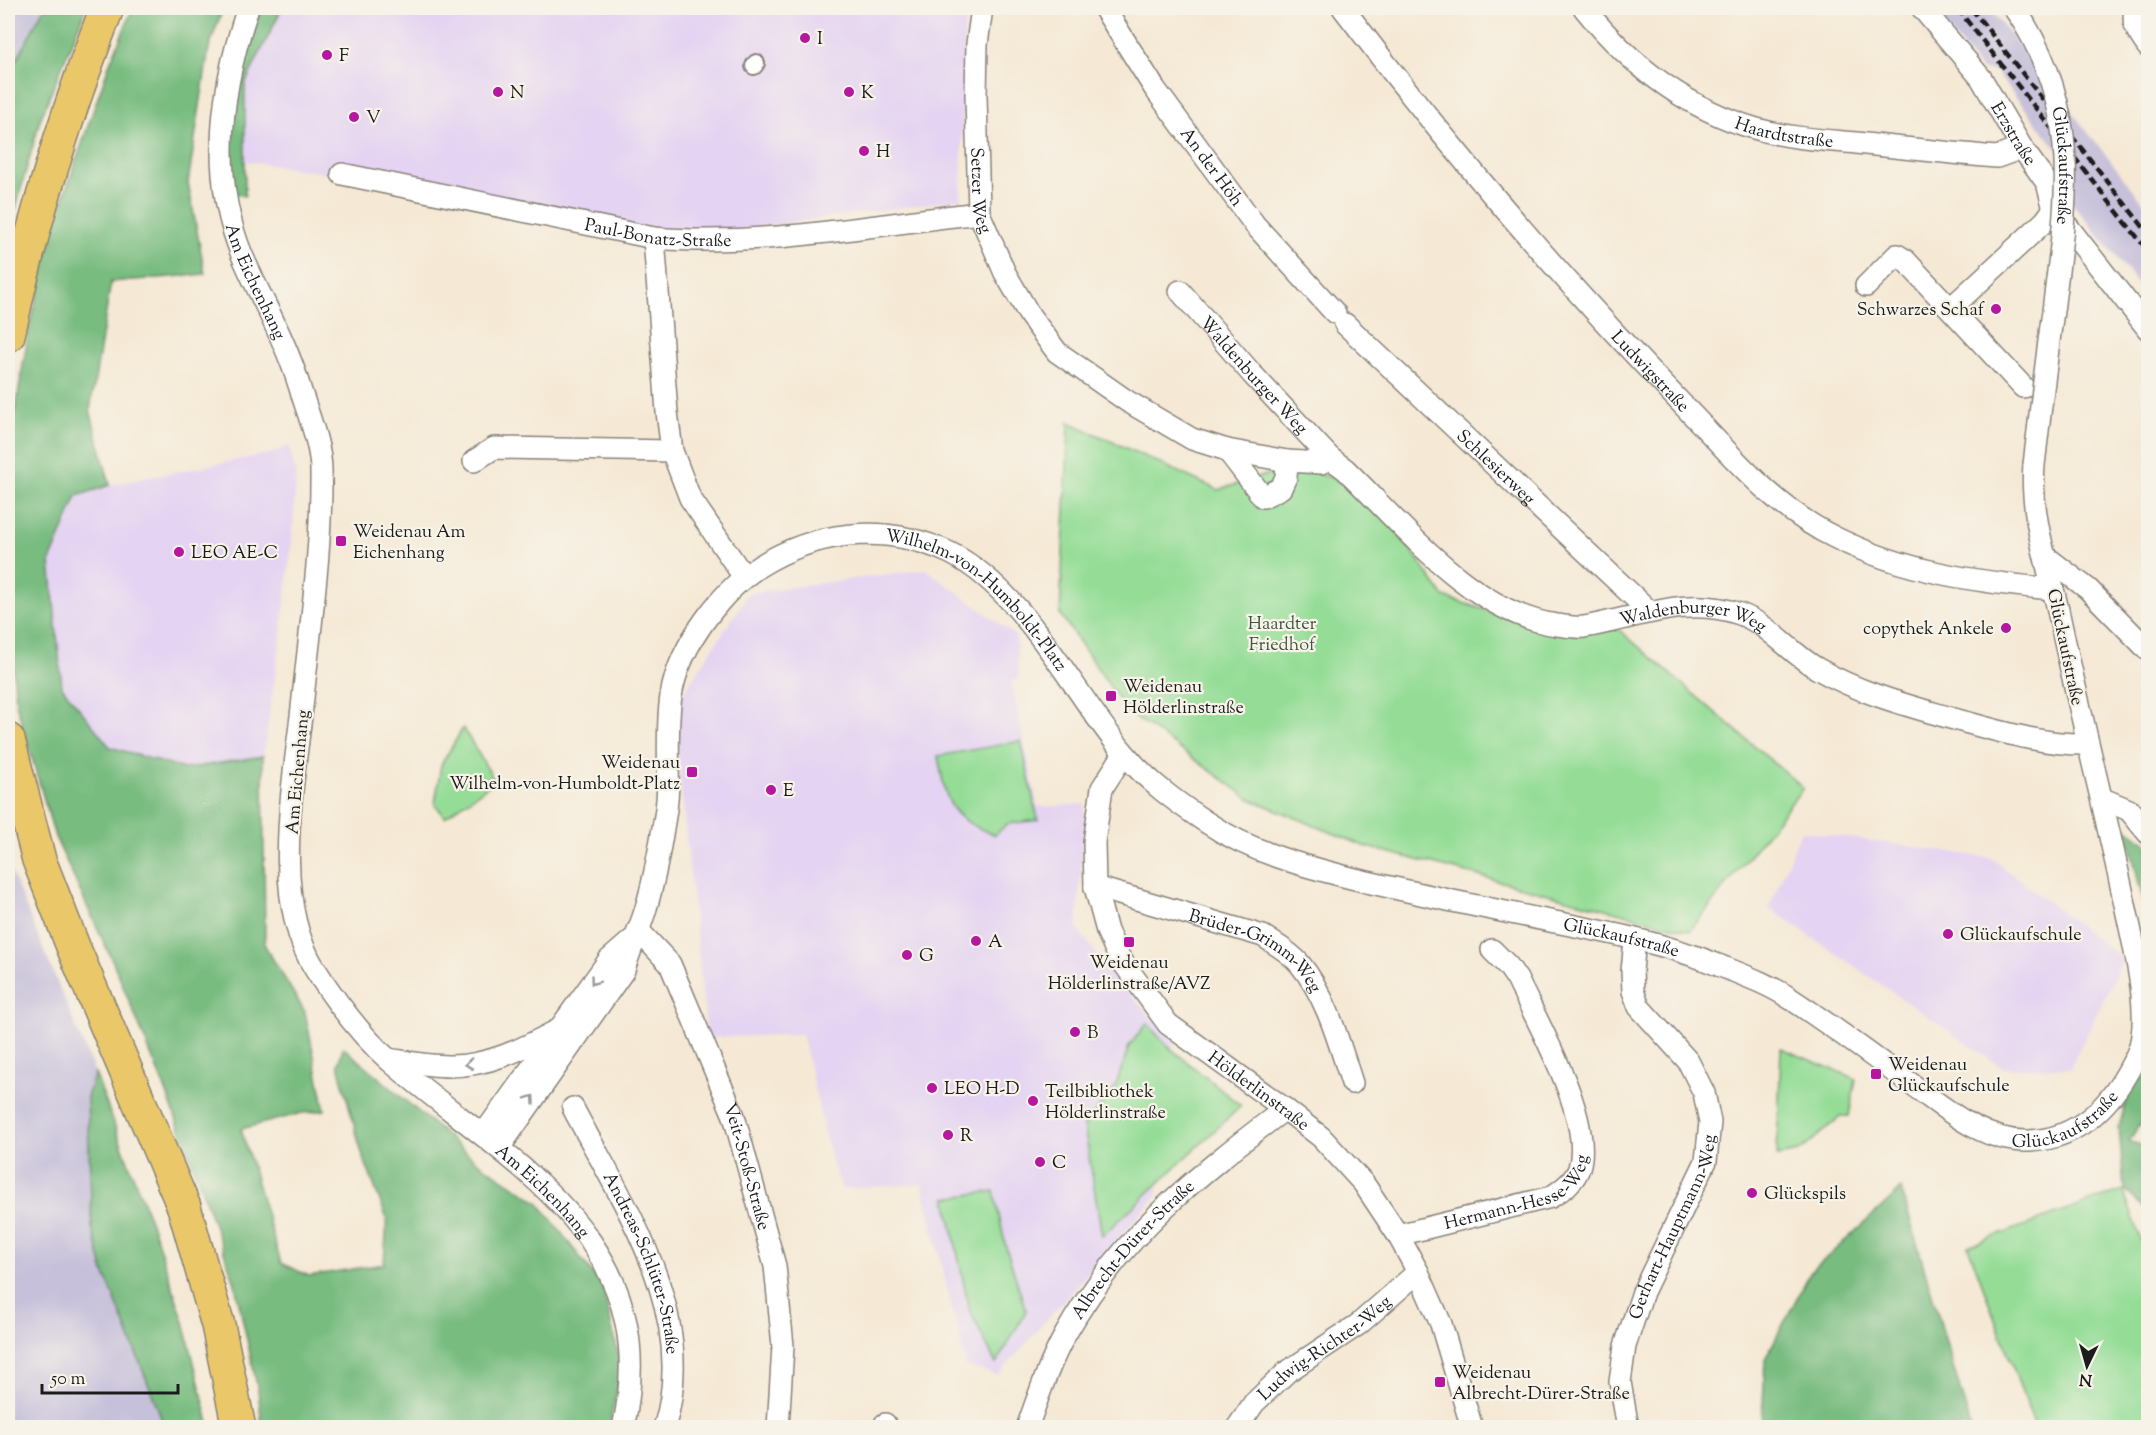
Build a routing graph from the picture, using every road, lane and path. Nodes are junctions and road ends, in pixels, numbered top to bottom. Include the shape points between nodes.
1 (107, 8) edge
2 (248, 8) edge
3 (982, 8) edge
4 (1104, 8) edge
5 (1343, 8) edge
6 (1584, 8) edge
7 (1922, 8) edge
8 (2014, 8) edge
9 (2136, 8) edge
10 (2148, 47) edge
11 (2022, 148) junction
12 (342, 174) dead end
13 (2054, 209) junction
14 (979, 213) junction
15 (654, 238) junction
16 (1866, 286) dead end
17 (1180, 291) dead end
18 (1951, 308) junction
19 (1340, 319) joint
20 (2148, 328) edge
21 (8, 335) edge
22 (1057, 352) joint
23 (2023, 387) dead end
24 (1227, 450) junction
25 (672, 451) junction
26 (1330, 458) junction
27 (474, 461) dead end
28 (1287, 461) junction
29 (2045, 556) junction
30 (744, 577) junction
31 (2053, 589) junction
32 (1649, 611) junction
33 (2148, 650) edge
34 (2088, 744) junction
35 (9, 748) edge
36 (1124, 754) junction
37 (1156, 787) joint
38 (2103, 799) junction
39 (2148, 833) edge
40 (1095, 887) junction
41 (635, 935) junction
42 (1635, 940) junction
43 (1492, 950) dead end
44 (561, 1028) junction
45 (388, 1059) junction
46 (1352, 1083) dead end
47 (573, 1108) dead end
48 (1285, 1108) junction
49 (491, 1142) junction
50 (1398, 1235) junction
51 (1418, 1272) junction
52 (239, 1428) edge
53 (623, 1428) edge
54 (664, 1428) edge
55 (778, 1428) edge
56 (1027, 1428) edge
57 (1237, 1428) edge
58 (1472, 1428) edge
59 (1628, 1428) edge

1 - 21 main road via 44,191
2 - 45 street, Am Eichenhang via 222,116 222,172 232,228 293,368 321,464 320,550 290,835 292,906 312,965 343,1011
3 - 14 street, Setzer Weg via 976,75
4 - 19 street, An der Höh via 1155,89 1255,225
5 - 31 street, Ludwigstraße via 1572,289 1780,505 1834,538 1898,565 1977,582
6 - 11 street, Haardtstraße via 1636,63 1677,95 1758,130 1818,140 1997,157
7 - 11 street, Erzstraße via 1981,78
8 - 29 street, Glückaufstraße, bridge via 2037,45 2056,94 2067,177 2034,465 2034,507
9 - 10 street via 2132,17
11 - 13 street, Erzstraße via 2048,183
12 - 15 street, Paul-Bonatz-Straße
13 - 18 street
13 - 20 street
14 - 15 street, Paul-Bonatz-Straße via 741,241
14 - 22 street, Setzer Weg via 1005,273
15 - 25 street
16 - 18 street via 1897,255
17 - 26 street, Waldenburger Weg
18 - 23 street
19 - 32 street, Schlesierweg
22 - 24 street, Waldenburger Weg via 1127,401 1192,439
24 - 28 street, Waldenburger Weg
24 - 28 street, Waldenburger Weg via 1263,497 1281,489
25 - 27 street via 494,448
25 - 30 street via 690,498
26 - 28 street, Waldenburger Weg via 1321,463
26 - 32 street, Waldenburger Weg via 1461,580 1504,608 1544,623 1580,628
29 - 31 street, Glückaufstraße
29 - 33 street via 2088,589
30 - 36 street, Wilhelm-von-Humboldt-Platz via 790,550 843,534 894,535 954,555 989,581 1029,624
30 - 41 street, Wilhelm-von-Humboldt-Platz via 695,633 672,692 669,790 657,867
31 - 34 street, Glückaufstraße
32 - 34 street, Waldenburger Weg via 1702,606 1742,615 1815,667 1880,699 2005,733 2061,745
34 - 38 street, Glückaufstraße
35 - 52 main road via 39,860 174,1181 218,1324
36 - 37 street, Wilhelm-von-Humboldt-Platz
36 - 40 street, Hölderlinstraße via 1102,788 1097,808
37 - 42 street, Glückaufstraße via 1213,827 1290,863
38 - 39 street via 2129,810
38 - 42 street, Glückaufstraße via 2141,984 2141,1047 2106,1106 2073,1131 2029,1141 1994,1136 1961,1120 1783,993 1711,962
40 - 46 street, Brüder-Grimm-Weg via 1263,936 1284,950 1300,964 1317,992 1337,1035
40 - 48 street, Hölderlinstraße via 1119,957 1168,1024
41 -> 44 street via 609,960
49 -> 41 street, Wilhelm-von-Humboldt-Platz via 624,970
41 - 55 street, Veit-Stoß-Straße via 670,964 734,1116 775,1266 783,1346
42 - 59 street, Gerhart-Hauptmann-Weg via 1632,970 1639,1007 1688,1061 1704,1093 1710,1122 1706,1161 1643,1292 1625,1346 1620,1382
43 - 50 street, Hermann-Hesse-Weg via 1517,980 1566,1086 1582,1145 1579,1170 1566,1187 1551,1197
44 -> 45 street via 512,1054 482,1062 449,1066
44 - 49 street
45 - 49 street, Am Eichenhang
47 - 54 street, Andreas-Schlüter-Straße via 627,1212 662,1291 672,1337 673,1383
48 - 50 street, Hölderlinstraße via 1321,1137 1364,1184
48 - 56 street, Albrecht-Dürer-Straße via 1191,1182 1122,1251 1064,1337
49 - 53 street, Am Eichenhang via 549,1192 595,1245 614,1281 630,1346 632,1374
50 - 51 street, Hölderlinstraße
51 - 57 street, Ludwig-Richter-Weg via 1359,1324 1287,1372 1254,1403
51 - 58 street, Hölderlinstraße via 1441,1324

